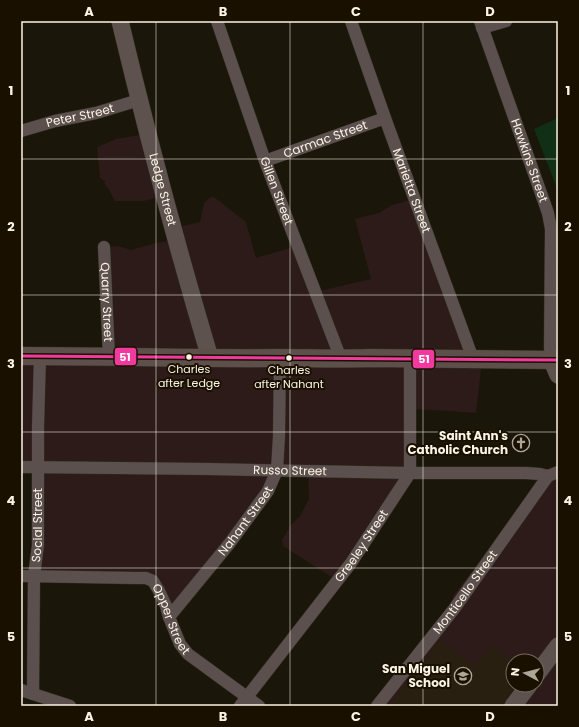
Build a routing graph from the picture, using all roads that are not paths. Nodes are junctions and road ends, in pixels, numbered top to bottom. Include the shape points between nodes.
1 (120, 21) edge
2 (217, 21) edge
3 (351, 21) edge
4 (506, 21) edge
5 (481, 25) edge
6 (139, 100) junction
7 (385, 118) junction
8 (21, 130) edge
9 (265, 161) junction
10 (104, 247) dead end
11 (554, 248) edge
12 (21, 356) edge
13 (40, 356) junction
14 (109, 357) junction
15 (210, 358) junction
16 (280, 358) junction
17 (341, 359) junction
18 (410, 359) junction
19 (473, 359) junction
20 (556, 365) edge
21 (21, 467) edge
22 (37, 467) junction
23 (277, 470) junction
24 (410, 473) junction
25 (553, 474) edge
26 (21, 576) edge
27 (34, 576) junction
28 (169, 617) junction
29 (558, 646) edge
30 (545, 663) edge
31 (27, 692) edge
32 (523, 693) edge
33 (243, 702) edge
34 (70, 706) edge
35 (259, 706) edge
36 (377, 706) edge
37 (513, 706) edge

1 - 6 street, Ledge Street
2 - 9 street, Gillen Street
3 - 7 street, Marietta Street
4 - 5 street
5 - 11 street, Hawkins Street via 548,213
6 - 8 street, Peter Street via 96,113
6 - 15 street, Ledge Street
7 - 9 street, Carmac Street
7 - 19 street, Marietta Street
9 - 17 street, Gillen Street
10 - 14 street, Quarry Street
11 - 20 street, Hawkins Street via 550,348
12 - 13 main road
13 - 14 main road
13 - 22 street, Social Street
14 - 15 main road
15 - 16 main road
16 - 17 main road
16 - 23 street, Nahant Street
17 - 18 main road
18 - 19 main road
18 - 24 street
19 - 20 main road
21 - 22 street, Russo Street
22 - 23 street, Russo Street
22 - 27 street, Social Street via 38,545
23 - 24 street, Russo Street
23 - 28 street, Nahant Street via 268,491 230,544
24 - 25 street, Russo Street
24 - 33 street, Greeley Street via 351,563
25 - 36 street, Monticello Street via 454,609
26 - 27 street, Opper Street
27 - 28 street, Opper Street via 146,578 153,581 159,591
27 - 31 street, Social Street
28 - 33 street, Opper Street via 180,644 188,654
29 - 30 street
31 - 34 street
32 - 37 street
33 - 35 street, Opper Street

